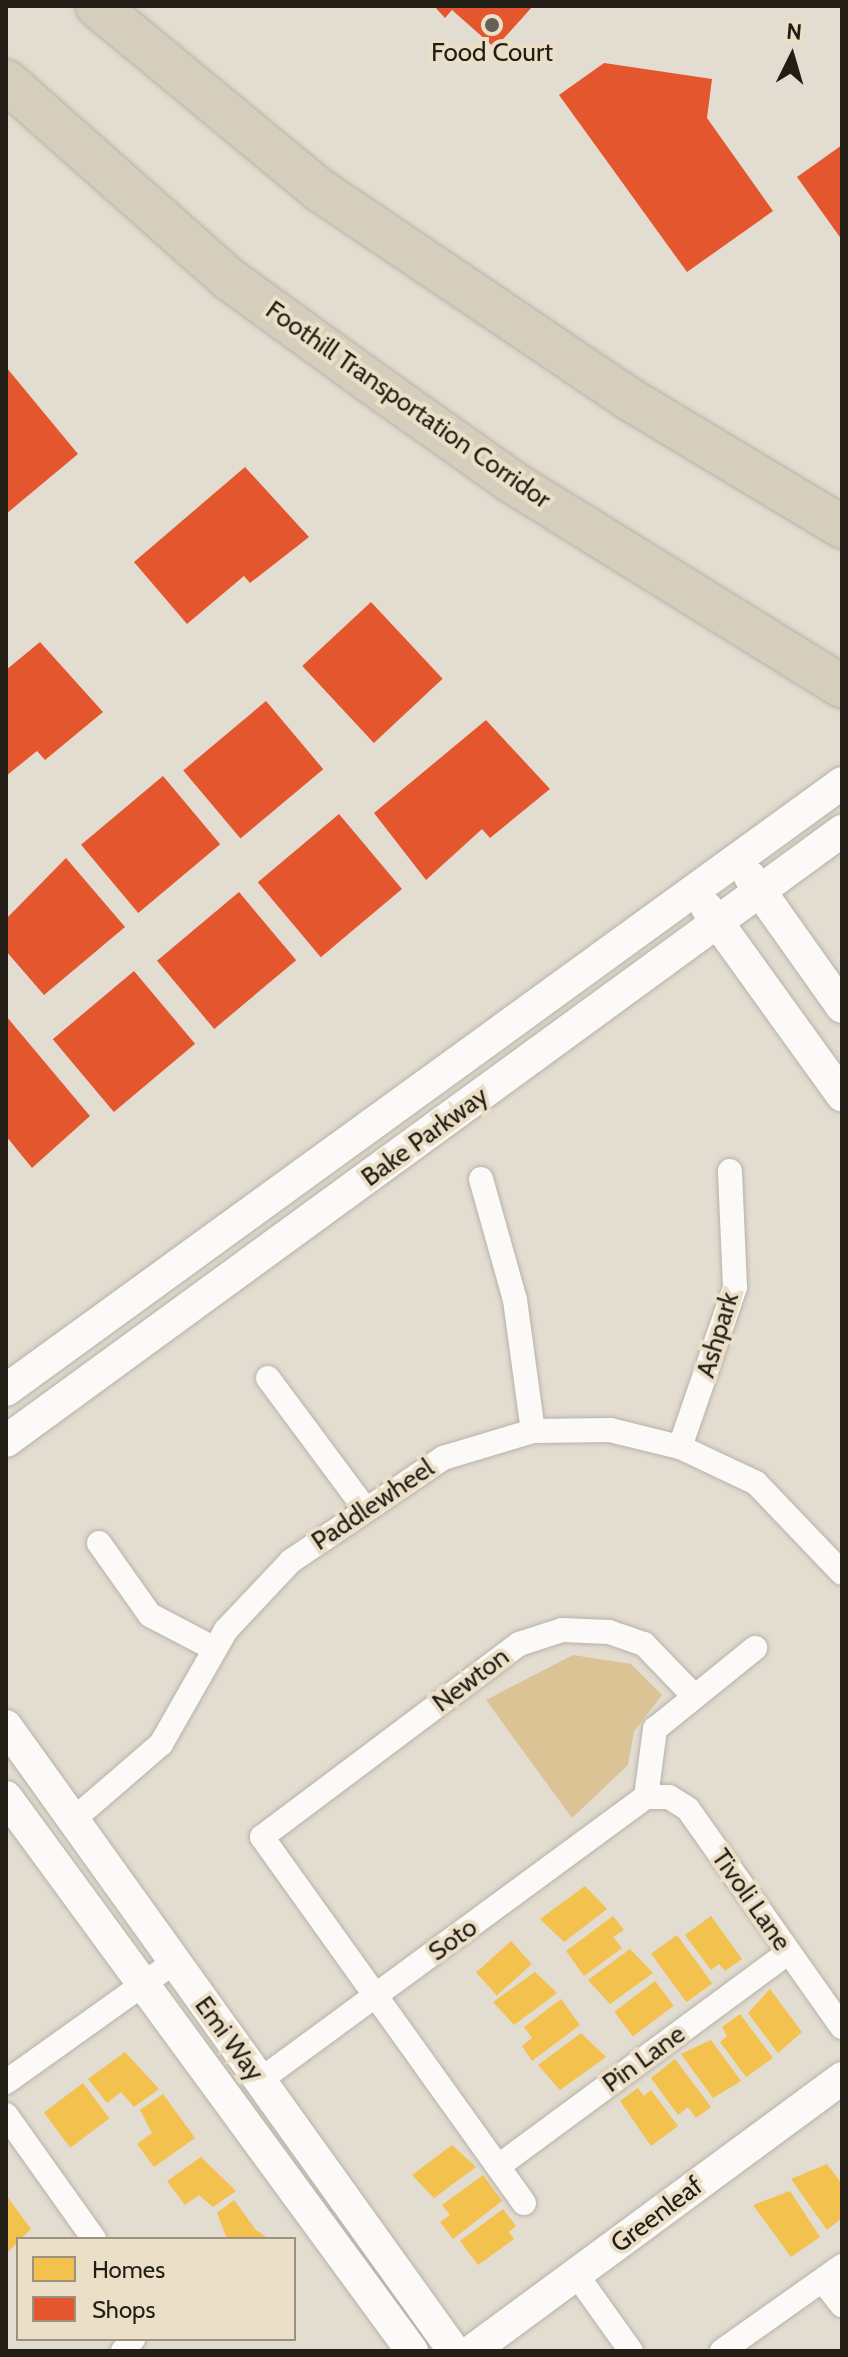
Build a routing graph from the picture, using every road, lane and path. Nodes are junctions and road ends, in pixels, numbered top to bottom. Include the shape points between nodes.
1 (97, 6) edge
2 (132, 6) edge
3 (6, 81) edge
4 (6, 99) edge
5 (321, 191) junction
6 (229, 279) junction
7 (842, 527) edge
8 (842, 687) edge
9 (842, 783) edge
10 (842, 831) edge
11 (738, 862) junction
12 (762, 892) junction
13 (696, 893) junction
14 (719, 923) junction
15 (842, 1007) edge
16 (842, 1095) edge
17 (730, 1171) dead end
18 (481, 1179) dead end
19 (268, 1378) dead end
20 (6, 1390) edge
21 (533, 1431) junction
22 (6, 1441) edge
23 (680, 1447) junction
24 (366, 1510) junction
25 (99, 1543) dead end
26 (833, 1543) edge
27 (842, 1573) edge
28 (755, 1648) dead end
29 (215, 1649) junction
30 (693, 1695) junction
31 (6, 1726) edge
32 (6, 1797) edge
33 (646, 1797) junction
34 (74, 1819) junction
35 (788, 1953) junction
36 (173, 1963) junction
37 (143, 1985) junction
38 (375, 1997) junction
39 (842, 2027) edge
40 (842, 2078) edge
41 (259, 2081) junction
42 (6, 2082) edge
43 (6, 2115) edge
44 (500, 2165) junction
45 (524, 2203) dead end
46 (93, 2237) edge
47 (576, 2274) junction
48 (833, 2274) edge
49 (842, 2305) edge
50 (412, 2351) edge
51 (454, 2351) edge
52 (472, 2351) edge
53 (631, 2351) edge
54 (722, 2351) edge

1 - 5 highway
2 - 5 highway
3 - 6 highway, Foothill Transportation Corridor
4 - 6 highway
5 - 7 highway via 631,400
6 - 8 highway, Foothill Transportation Corridor via 512,482
9 - 11 main road, Bake Parkway
10 - 12 main road, Bake Parkway
11 - 12 main road
11 - 13 main road, Bake Parkway
12 - 14 main road, Bake Parkway
12 - 15 main road
13 - 14 main road
13 - 20 main road, Bake Parkway
14 - 16 main road
14 - 22 main road, Bake Parkway
17 - 23 street, Ashpark via 735,1287
18 - 21 street via 515,1300
19 - 24 street
21 - 23 street, Paddlewheel via 610,1430
21 - 24 street, Paddlewheel via 443,1458
23 - 26 street, Paddlewheel via 756,1483
24 - 29 street, Paddlewheel via 291,1561
25 - 29 street via 150,1615
26 - 27 street, Paddlewheel
28 - 30 street
29 - 34 street, Paddlewheel via 161,1744
30 - 33 street via 655,1729
30 - 38 street, Newton via 644,1644 609,1632 562,1630 519,1644 262,1837
31 - 34 main road, Emi Way
32 - 37 main road, Emi Way
33 - 35 street, Tivoli Lane via 669,1797 688,1809
33 - 38 street, Soto
34 - 36 main road, Emi Way
35 - 39 street, Tivoli Lane
35 - 44 street, Pin Lane
36 - 37 street
36 - 41 main road, Emi Way
37 - 42 street
37 - 50 main road, Emi Way
38 - 41 street, Soto
38 - 44 street
40 - 47 main road, Greenleaf
41 - 51 main road, Emi Way
43 - 46 street
44 - 45 street
47 - 52 main road, Greenleaf
47 - 53 street
48 - 49 street
48 - 54 street

